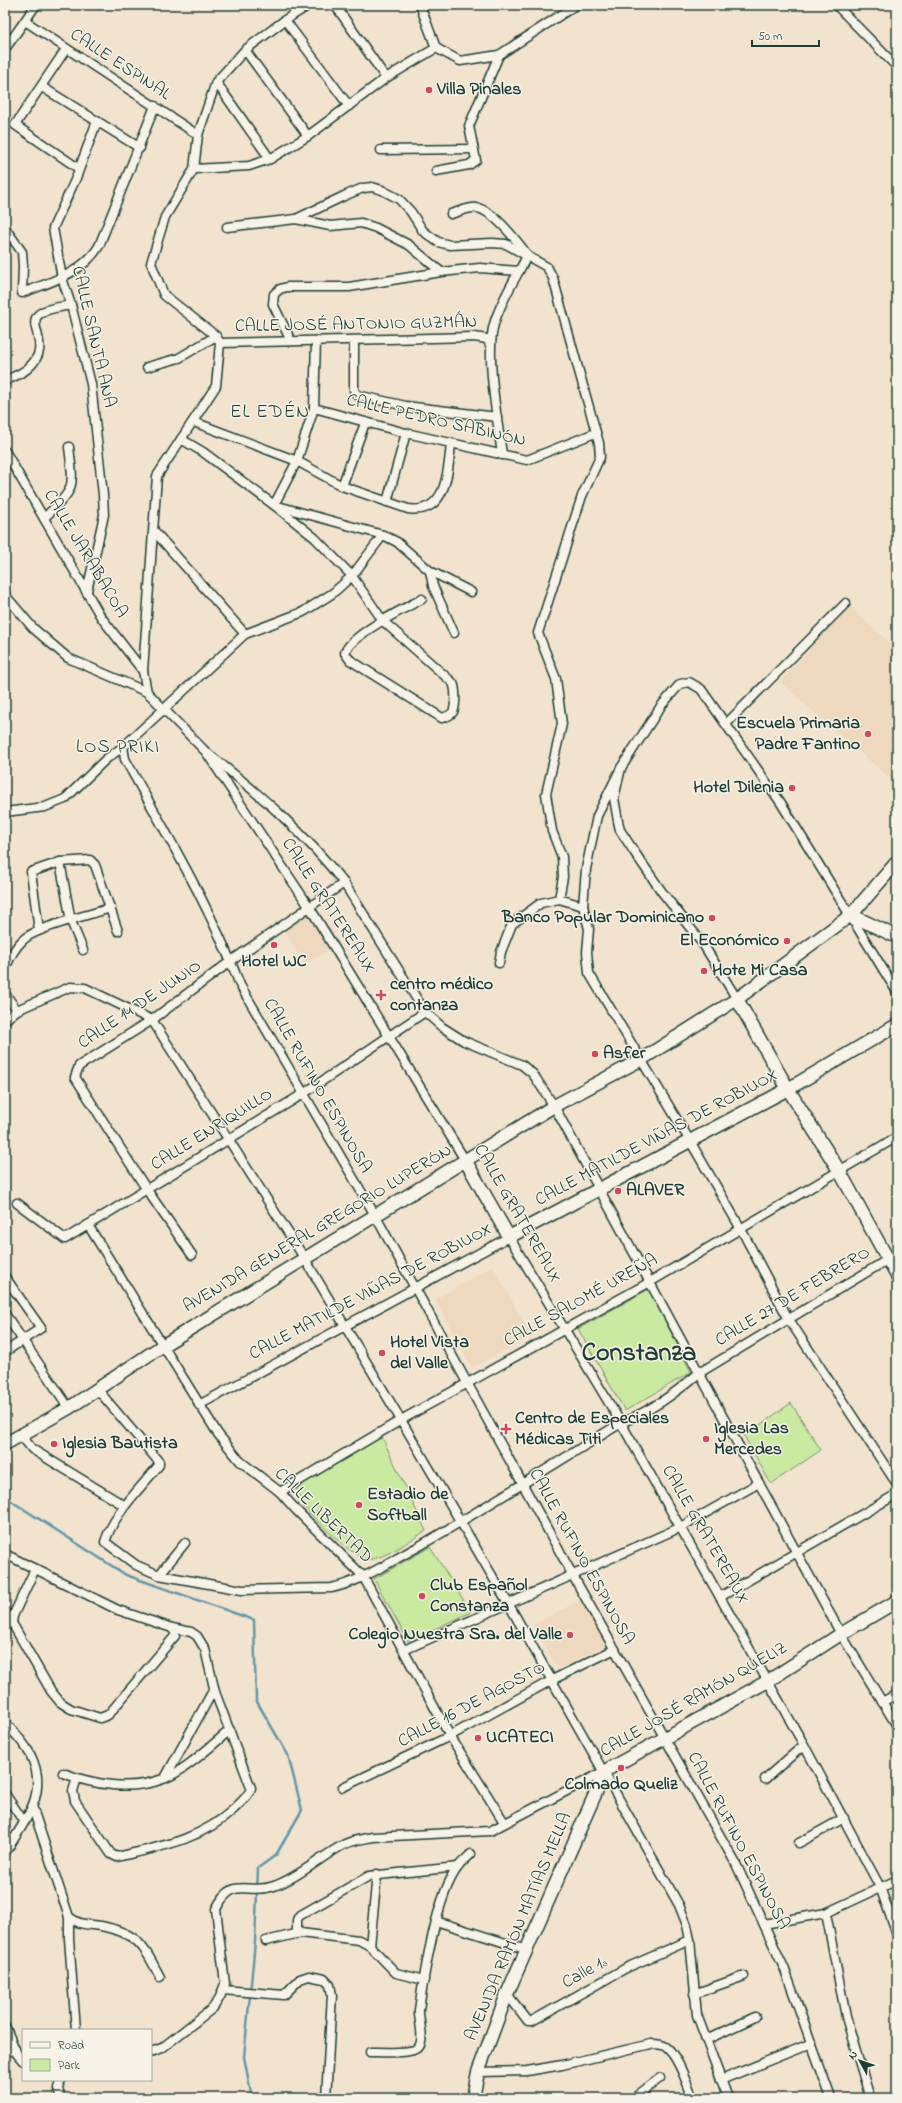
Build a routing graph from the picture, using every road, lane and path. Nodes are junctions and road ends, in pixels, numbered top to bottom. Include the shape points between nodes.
1 (36, 5) edge
2 (309, 5) edge
3 (335, 5) edge
4 (420, 5) edge
5 (576, 5) edge
6 (836, 5) edge
7 (284, 20) junction
8 (25, 21) junction
9 (436, 48) junction
10 (5, 49) edge
11 (66, 49) junction
12 (245, 50) junction
13 (499, 55) junction
14 (897, 67) edge
15 (386, 78) junction
16 (216, 82) junction
17 (42, 87) junction
18 (155, 106) junction
19 (349, 106) junction
20 (97, 121) junction
21 (198, 135) junction
22 (308, 136) junction
23 (140, 148) junction
24 (473, 149) junction
25 (381, 150) dead end
26 (270, 159) junction
27 (78, 168) junction
28 (194, 169) junction
29 (436, 171) dead end
30 (450, 214) dead end
31 (296, 219) junction
32 (227, 227) dead end
33 (5, 228) edge
34 (528, 256) junction
35 (441, 272) junction
36 (519, 272) junction
37 (62, 278) junction
38 (71, 305) junction
39 (218, 340) junction
40 (354, 340) junction
41 (291, 341) junction
42 (316, 341) junction
43 (490, 345) junction
44 (147, 367) dead end
45 (5, 381) edge
46 (314, 408) junction
47 (497, 417) junction
48 (194, 422) junction
49 (365, 423) junction
50 (406, 433) junction
51 (595, 433) junction
52 (181, 439) junction
53 (451, 444) junction
54 (69, 447) dead end
55 (5, 451) edge
56 (502, 455) junction
57 (297, 461) junction
58 (342, 486) junction
59 (387, 502) junction
60 (274, 504) junction
61 (44, 518) junction
62 (155, 532) junction
63 (383, 535) junction
64 (430, 571) junction
65 (352, 576) junction
66 (87, 591) junction
67 (471, 592) dead end
68 (5, 596) edge
69 (422, 598) dead end
70 (846, 604) dead end
71 (383, 621) junction
72 (454, 633) dead end
73 (245, 634) junction
74 (143, 671) junction
75 (147, 692) junction
76 (163, 708) junction
77 (726, 724) junction
78 (123, 747) junction
79 (206, 752) junction
80 (621, 768) junction
81 (5, 812) edge
82 (60, 862) junction
83 (897, 862) edge
84 (344, 883) junction
85 (559, 899) junction
86 (583, 906) junction
87 (111, 908) junction
88 (310, 908) junction
89 (851, 915) junction
90 (71, 922) junction
91 (39, 930) junction
92 (118, 931) dead end
93 (897, 937) edge
94 (83, 950) dead end
95 (231, 961) junction
96 (499, 963) dead end
97 (5, 969) edge
98 (897, 992) edge
99 (5, 994) edge
100 (737, 999) junction
101 (16, 1010) junction
102 (425, 1012) junction
103 (5, 1020) edge
104 (152, 1020) junction
105 (897, 1025) edge
106 (389, 1036) junction
107 (642, 1058) junction
108 (788, 1089) junction
109 (303, 1094) junction
110 (554, 1106) junction
111 (897, 1138) edge
112 (227, 1139) junction
113 (690, 1141) junction
114 (465, 1160) junction
115 (840, 1172) junction
116 (146, 1190) junction
117 (599, 1190) junction
118 (16, 1203) dead end
119 (375, 1215) junction
120 (88, 1225) junction
121 (741, 1229) junction
122 (510, 1237) junction
123 (192, 1255) dead end
124 (892, 1256) edge
125 (305, 1259) junction
126 (897, 1276) edge
127 (5, 1277) edge
128 (650, 1282) junction
129 (415, 1288) junction
130 (5, 1314) edge
131 (788, 1318) junction
132 (345, 1327) junction
133 (564, 1329) junction
134 (24, 1340) junction
135 (162, 1346) junction
136 (6, 1350) edge
137 (698, 1373) junction
138 (467, 1382) junction
139 (98, 1390) junction
140 (199, 1406) junction
141 (69, 1408) junction
142 (401, 1420) junction
143 (621, 1423) junction
144 (21, 1435) junction
145 (5, 1444) edge
146 (759, 1483) junction
147 (522, 1484) junction
148 (897, 1484) edge
149 (280, 1492) junction
150 (897, 1494) edge
151 (125, 1506) junction
152 (460, 1522) junction
153 (679, 1528) junction
154 (185, 1543) dead end
155 (797, 1553) junction
156 (5, 1554) edge
157 (35, 1569) junction
158 (572, 1574) junction
159 (159, 1575) junction
160 (363, 1576) junction
161 (720, 1597) junction
162 (897, 1601) edge
163 (508, 1603) junction
164 (172, 1628) junction
165 (841, 1634) junction
166 (614, 1649) junction
167 (404, 1650) junction
168 (552, 1680) junction
169 (768, 1681) junction
170 (214, 1689) junction
171 (897, 1694) edge
172 (882, 1702) junction
173 (5, 1722) edge
174 (897, 1726) edge
175 (230, 1730) junction
176 (450, 1736) junction
177 (665, 1738) junction
178 (804, 1745) junction
179 (603, 1772) junction
180 (63, 1773) dead end
181 (77, 1778) junction
182 (164, 1779) junction
183 (766, 1779) dead end
184 (343, 1787) dead end
185 (5, 1794) edge
186 (33, 1809) junction
187 (844, 1818) junction
188 (24, 1822) junction
189 (504, 1822) junction
190 (800, 1843) dead end
191 (5, 1853) edge
192 (471, 1854) dead end
193 (458, 1867) junction
194 (377, 1874) junction
195 (897, 1880) edge
196 (880, 1887) junction
197 (826, 1913) junction
198 (69, 1917) junction
199 (436, 1921) junction
200 (764, 1924) junction
201 (297, 1934) junction
202 (897, 1934) edge
203 (690, 1940) junction
204 (266, 1941) dead end
205 (370, 1946) junction
206 (528, 1950) junction
207 (744, 1976) dead end
208 (160, 1977) dead end
209 (424, 1980) junction
210 (223, 1990) junction
211 (507, 1994) junction
212 (694, 1994) junction
213 (755, 2018) dead end
214 (6, 2029) edge
215 (76, 2029) edge
216 (706, 2040) junction
217 (812, 2043) junction
218 (15, 2049) junction
219 (5, 2052) edge
220 (152, 2052) edge
221 (370, 2052) dead end
222 (22, 2060) edge
223 (478, 2072) junction
224 (660, 2078) dead end
225 (721, 2080) junction
226 (61, 2081) edge
227 (60, 2098) edge
228 (326, 2098) edge
229 (473, 2098) edge
230 (634, 2098) edge
231 (693, 2098) edge
232 (728, 2098) edge
233 (831, 2098) edge
234 (870, 2098) edge

1 - 8 street
2 - 7 street
3 - 15 street
4 - 9 street
5 - 13 street
6 - 14 street
7 - 12 street
7 - 19 street
8 - 10 street
8 - 11 street, CALLE ESPINAL
9 - 13 street via 460,61
9 - 15 street
11 - 17 street
11 - 18 street, CALLE ESPINAL
12 - 16 street
12 - 22 street
13 - 24 street via 469,126
15 - 19 street
16 - 21 street
16 - 26 street
17 - 20 street
17 - 27 street via 16,125
18 - 21 street, CALLE ESPINAL
18 - 23 street
19 - 22 street
20 - 23 street
20 - 27 street, CALLE SANTA ANA
21 - 28 street
22 - 26 street
23 - 37 street via 92,258
24 - 25 street
24 - 29 street via 476,160 474,163
26 - 28 street via 249,166
27 - 37 street, CALLE SANTA ANA via 54,228
28 - 39 street via 165,217 151,263 164,295
30 - 34 street via 473,207 482,210 509,230
31 - 32 street
31 - 34 street via 344,196 372,187 399,199 423,231 438,242 450,246 506,244
31 - 35 street via 330,226 361,223 376,228 409,245
33 - 37 street via 22,252 22,293
34 - 36 street
34 - 51 street via 547,267 553,278
35 - 36 street via 480,268
35 - 41 street via 349,288 280,289 274,294 273,304
36 - 43 street via 501,304
37 - 38 street, CALLE SANTA ANA
38 - 45 street via 38,315 35,322 41,347 38,356 28,368
38 - 66 street, CALLE SANTA ANA via 91,384 103,495 104,515
39 - 41 street, CALLE JOSÉ ANTONIO GUZMÁN
39 - 44 street via 178,358
39 - 48 street via 216,386
40 - 42 street, CALLE JOSÉ ANTONIO GUZMÁN
40 - 43 street, CALLE JOSÉ ANTONIO GUZMÁN via 482,337 487,339
40 - 47 street via 354,390 357,395 406,406
41 - 42 street, CALLE JOSÉ ANTONIO GUZMÁN
42 - 46 street
43 - 47 street
46 - 49 street, CALLE PEDRO SABINÓN
46 - 57 street
47 - 56 street
48 - 52 street
48 - 57 street
49 - 50 street, CALLE PEDRO SABINÓN
49 - 58 street
50 - 53 street, CALLE PEDRO SABINÓN
50 - 59 street
51 - 56 street, CALLE PEDRO SABINÓN via 527,460
51 - 85 street via 600,457 582,496 538,633 556,679 562,724 546,794 552,830 562,857 563,877
52 - 60 street
52 - 62 street via 157,476
53 - 56 street, CALLE PEDRO SABINÓN
53 - 59 street via 446,487 432,504 418,511
54 - 61 street via 73,483 66,497
55 - 61 street, CALLE JARABACOA
57 - 58 street
57 - 60 street
58 - 59 street
60 - 63 street
60 - 65 street via 315,538
61 - 66 street, CALLE JARABACOA
62 - 73 street
62 - 74 street
63 - 64 street via 397,542
63 - 65 street
64 - 67 street
64 - 72 street via 433,586
65 - 71 street
65 - 73 street via 333,593 303,612
66 - 74 street, CALLE JARABACOA via 101,617
68 - 75 street, CALLE GRATEREAUX via 33,628 68,658
69 - 71 street
70 - 77 street
71 - 71 street via 453,683 453,712 448,717 442,718 350,660 345,653 346,648 355,639
73 - 76 street
74 - 75 street
75 - 76 street, CALLE GRATEREAUX
76 - 78 street
76 - 79 street, CALLE GRATEREAUX
77 - 80 street via 701,689 689,682 680,684 661,706
77 - 89 street via 781,803
78 - 81 street via 106,759 65,799 45,807
78 - 95 street, CALLE RUFINO ESPINOSA via 125,759 195,885
79 - 84 street via 254,790 329,864
79 - 88 street, CALLE GRATEREAUX
80 - 86 street via 597,816 586,869
80 - 100 street via 614,798 620,830 662,892 703,944
82 - 87 street via 90,860 95,865
82 - 90 street
82 - 91 street via 31,872
83 - 89 main road, AVENIDA GENERAL GREGORIO LUPERÓN
84 - 88 street, CALLE 14 DE JUNIO
84 - 102 street
85 - 86 street
85 - 96 street via 541,903 512,924
86 - 107 street via 589,929 589,973
87 - 90 street
87 - 92 street
88 - 95 street, CALLE 14 DE JUNIO
88 - 106 street, CALLE GRATEREAUX
89 - 93 main road
89 - 98 street
89 - 100 main road, AVENIDA GENERAL GREGORIO LUPERÓN
90 - 91 street
90 - 94 street
91 - 97 street via 23,939
95 - 104 street, CALLE 14 DE JUNIO
95 - 109 street, CALLE RUFINO ESPINOSA via 240,985
99 - 101 street
100 - 107 main road, AVENIDA GENERAL GREGORIO LUPERÓN
100 - 108 main road
101 - 103 street
101 - 104 street via 70,986 85,988
102 - 106 street, CALLE ENRIQUILLO
102 - 110 street via 464,1041 522,1065 533,1074
104 - 112 street
104 - 116 street, CALLE 14 DE JUNIO via 79,1066 75,1077
105 - 108 main road, CALLE MATILDE VIÑAS DE ROBIUOX
106 - 109 street, CALLE ENRIQUILLO
106 - 114 street, CALLE GRATEREAUX
107 - 110 main road, AVENIDA GENERAL GREGORIO LUPERÓN
107 - 113 street
108 - 113 main road, CALLE MATILDE VIÑAS DE ROBIUOX
108 - 115 main road
109 - 112 street, CALLE ENRIQUILLO
109 - 119 street, CALLE RUFINO ESPINOSA
110 - 114 main road, AVENIDA GENERAL GREGORIO LUPERÓN
110 - 117 street
111 - 115 street, CALLE SALOMÉ UREÑA
112 - 116 street, CALLE ENRIQUILLO
112 - 125 street
113 - 117 main road, CALLE MATILDE VIÑAS DE ROBIUOX
113 - 121 street
114 - 119 main road, AVENIDA GENERAL GREGORIO LUPERÓN
114 - 122 main road, CALLE GRATEREAUX
115 - 121 street, CALLE SALOMÉ UREÑA
115 - 124 main road
116 - 120 street, CALLE ENRIQUILLO
116 - 123 street, CALLE 14 DE JUNIO
117 - 122 main road, CALLE MATILDE VIÑAS DE ROBIUOX
117 - 128 street
118 - 120 street, CALLE ENRIQUILLO via 65,1239
119 - 125 main road, AVENIDA GENERAL GREGORIO LUPERÓN
119 - 129 street, CALLE RUFINO ESPINOSA
120 - 135 street, CALLE LIBERTAD
121 - 128 street, CALLE SALOMÉ UREÑA
121 - 131 street
122 - 129 street, CALLE MATILDE VIÑAS DE ROBIUOX
122 - 133 street, CALLE GRATEREAUX
124 - 126 main road
124 - 131 street, CALLE 27 DE FEBRERO
125 - 132 street
125 - 135 main road, AVENIDA GENERAL GREGORIO LUPERÓN
127 - 134 street via 41,1328
128 - 133 street, CALLE SALOMÉ UREÑA
128 - 137 street
129 - 132 street, CALLE MATILDE VIÑAS DE ROBIUOX
129 - 138 street, CALLE RUFINO ESPINOSA
130 - 134 street
131 - 137 street, CALLE 27 DE FEBRERO
131 - 148 street
132 - 140 street, CALLE MATILDE VIÑAS DE ROBIUOX
132 - 142 street
133 - 138 street, CALLE SALOMÉ UREÑA
133 - 143 street, CALLE GRATEREAUX
134 - 136 street
134 - 141 street
135 - 139 main road, AVENIDA GENERAL GREGORIO LUPERÓN
135 - 140 street, CALLE LIBERTAD
137 - 143 street, CALLE 27 DE FEBRERO via 675,1394 655,1407
137 - 146 street
138 - 142 street, CALLE SALOMÉ UREÑA
138 - 147 street, CALLE RUFINO ESPINOSA
139 - 141 main road, AVENIDA GENERAL GREGORIO LUPERÓN
139 - 151 street via 157,1458 159,1466
140 - 149 street, CALLE LIBERTAD via 240,1461
141 - 144 main road, AVENIDA GENERAL GREGORIO LUPERÓN
142 - 149 street, CALLE SALOMÉ UREÑA
142 - 152 street
143 - 147 street, CALLE 27 DE FEBRERO
143 - 153 street, CALLE GRATEREAUX
144 - 145 main road, AVENIDA GENERAL GREGORIO LUPERÓN
144 - 151 street via 32,1449
146 - 153 street
146 - 155 street
147 - 152 street, CALLE 27 DE FEBRERO
147 - 158 street, CALLE RUFINO ESPINOSA
149 - 160 street, CALLE LIBERTAD
150 - 155 street
151 - 159 street, CALLE 27 DE FEBRERO via 105,1542 136,1565
152 - 160 street, CALLE 27 DE FEBRERO
152 - 163 street
153 - 158 street
153 - 161 street, CALLE GRATEREAUX
154 - 159 street
155 - 161 street
155 - 165 street
156 - 157 street
157 - 164 street via 118,1610
157 - 164 street via 12,1623 51,1691 60,1702 71,1709 100,1718 108,1715 175,1636
158 - 163 street
158 - 166 street, CALLE RUFINO ESPINOSA
159 - 160 street, CALLE 27 DE FEBRERO via 242,1590 331,1588
160 - 167 street, CALLE LIBERTAD
161 - 169 street, CALLE GRATEREAUX
162 - 165 main road, CALLE JOSÉ RAMÓN QUELIZ
163 - 167 street
163 - 168 street
164 - 170 street via 191,1632 203,1643
165 - 169 main road, CALLE JOSÉ RAMÓN QUELIZ
165 - 172 street
166 - 168 street, CALLE 16 DE AGOSTO
166 - 177 street, CALLE RUFINO ESPINOSA
167 - 176 street, CALLE LIBERTAD
168 - 176 street, CALLE 16 DE AGOSTO
168 - 179 street
169 - 177 main road, CALLE JOSÉ RAMÓN QUELIZ
169 - 178 street, CALLE GRATEREAUX
170 - 175 street
170 - 182 street
171 - 172 street
172 - 174 street
173 - 186 street via 29,1753 37,1771 38,1793
175 - 181 street via 251,1784 250,1791 225,1818 208,1830 183,1840 117,1857 111,1854 75,1802
175 - 182 street
176 - 184 street, CALLE 16 DE AGOSTO
176 - 189 street, CALLE LIBERTAD
177 - 179 main road, CALLE JOSÉ RAMÓN QUELIZ
177 - 200 street, CALLE RUFINO ESPINOSA via 736,1864
178 - 183 street
178 - 187 street, CALLE GRATEREAUX
179 - 189 street, CALLE JOSÉ RAMÓN QUELIZ
179 - 203 street via 679,1905
179 - 206 main road, AVENIDA RAMÓN MATÍAS MELLA
180 - 181 street
181 - 182 street via 118,1786
185 - 188 street
186 - 188 street
186 - 198 street
187 - 190 street
187 - 196 street, CALLE GRATEREAUX
188 - 191 street
189 - 210 street, CALLE JOSÉ RAMÓN QUELIZ via 490,1831 372,1837 358,1840 344,1844 273,1887 238,1887 228,1892 216,1909 225,1984
192 - 193 street
193 - 194 street
193 - 199 street
194 - 201 street via 362,1879 299,1916
194 - 205 street
195 - 196 street
196 - 197 street
196 - 202 street, CALLE GRATEREAUX
197 - 200 street
197 - 234 street via 846,2017
198 - 208 street via 80,1925 100,1926 132,1935 147,1952
198 - 215 street
199 - 206 street
199 - 209 street
200 - 217 street, CALLE RUFINO ESPINOSA via 785,1970
201 - 204 street
201 - 205 street via 347,1937
203 - 211 street, Calle 1ª via 626,1968 532,2021 528,2021
203 - 212 street
205 - 209 street via 396,1973
206 - 211 main road, AVENIDA RAMÓN MATÍAS MELLA
207 - 212 street
209 - 221 street via 419,2012 421,2042 418,2048 411,2051
210 - 220 street via 213,2008 162,2048
210 - 228 street via 284,1995 300,1979 309,1976 324,1979 330,1985 332,1995
211 - 223 main road, AVENIDA RAMÓN MATÍAS MELLA
212 - 216 street via 697,2015
213 - 216 street
214 - 218 street
216 - 225 street
217 - 225 street
217 - 233 street, CALLE RUFINO ESPINOSA
218 - 219 street
218 - 222 street
223 - 229 main road, AVENIDA RAMÓN MATÍAS MELLA
223 - 231 street via 527,2071 659,2044 666,2047 674,2056
224 - 230 street
225 - 232 street
226 - 227 street via 58,2088

